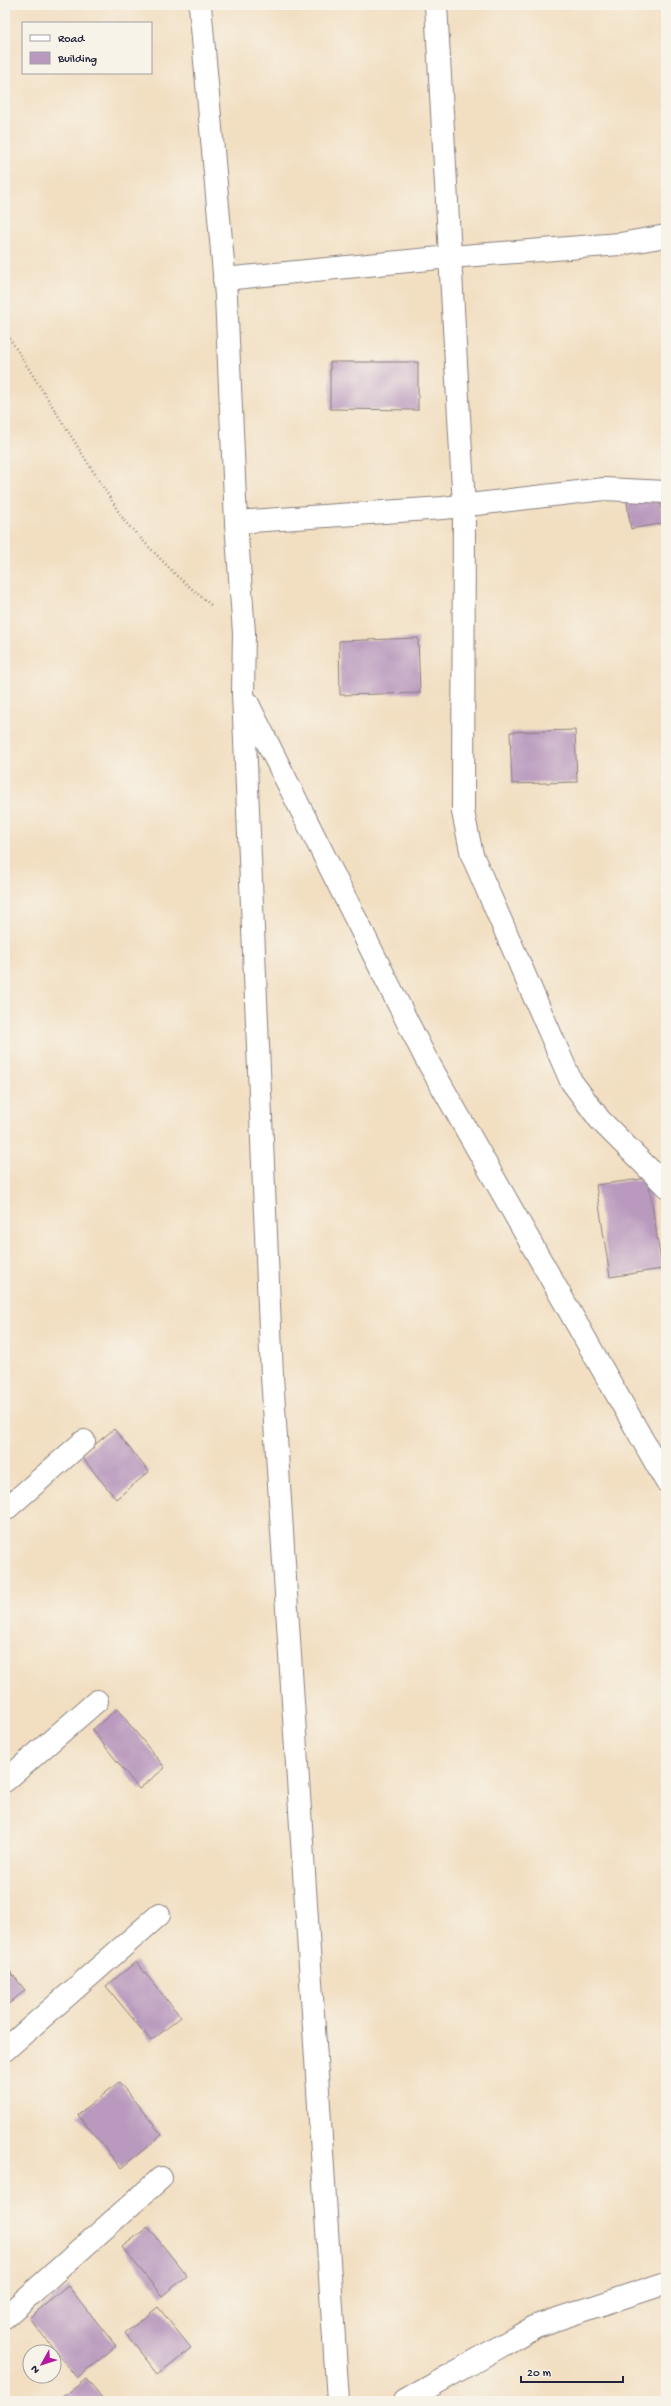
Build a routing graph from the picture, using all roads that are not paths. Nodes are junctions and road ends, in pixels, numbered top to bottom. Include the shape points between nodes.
1 (200, 5) edge
2 (436, 5) edge
3 (666, 236) edge
4 (450, 257) junction
5 (224, 279) junction
6 (666, 492) edge
7 (464, 506) junction
8 (236, 522) junction
9 (243, 693) junction
10 (666, 1186) edge
11 (84, 1441) dead end
12 (666, 1481) edge
13 (5, 1510) edge
14 (97, 1701) dead end
15 (5, 1781) edge
16 (159, 1915) dead end
17 (5, 2050) edge
18 (161, 2178) dead end
19 (666, 2283) edge
20 (5, 2317) edge
21 (418, 2398) edge
22 (338, 2401) edge

1 - 5 street
2 - 4 street
3 - 4 street via 620,244
4 - 5 street
4 - 7 street
5 - 8 street
6 - 7 street via 604,488
7 - 8 street
7 - 10 street via 463,812 472,855 571,1081 600,1120
8 - 9 street via 244,633
9 - 12 street via 424,1055
9 - 22 street via 272,1376
11 - 13 street
14 - 15 street
16 - 17 street
18 - 20 street
19 - 21 street via 536,2326

